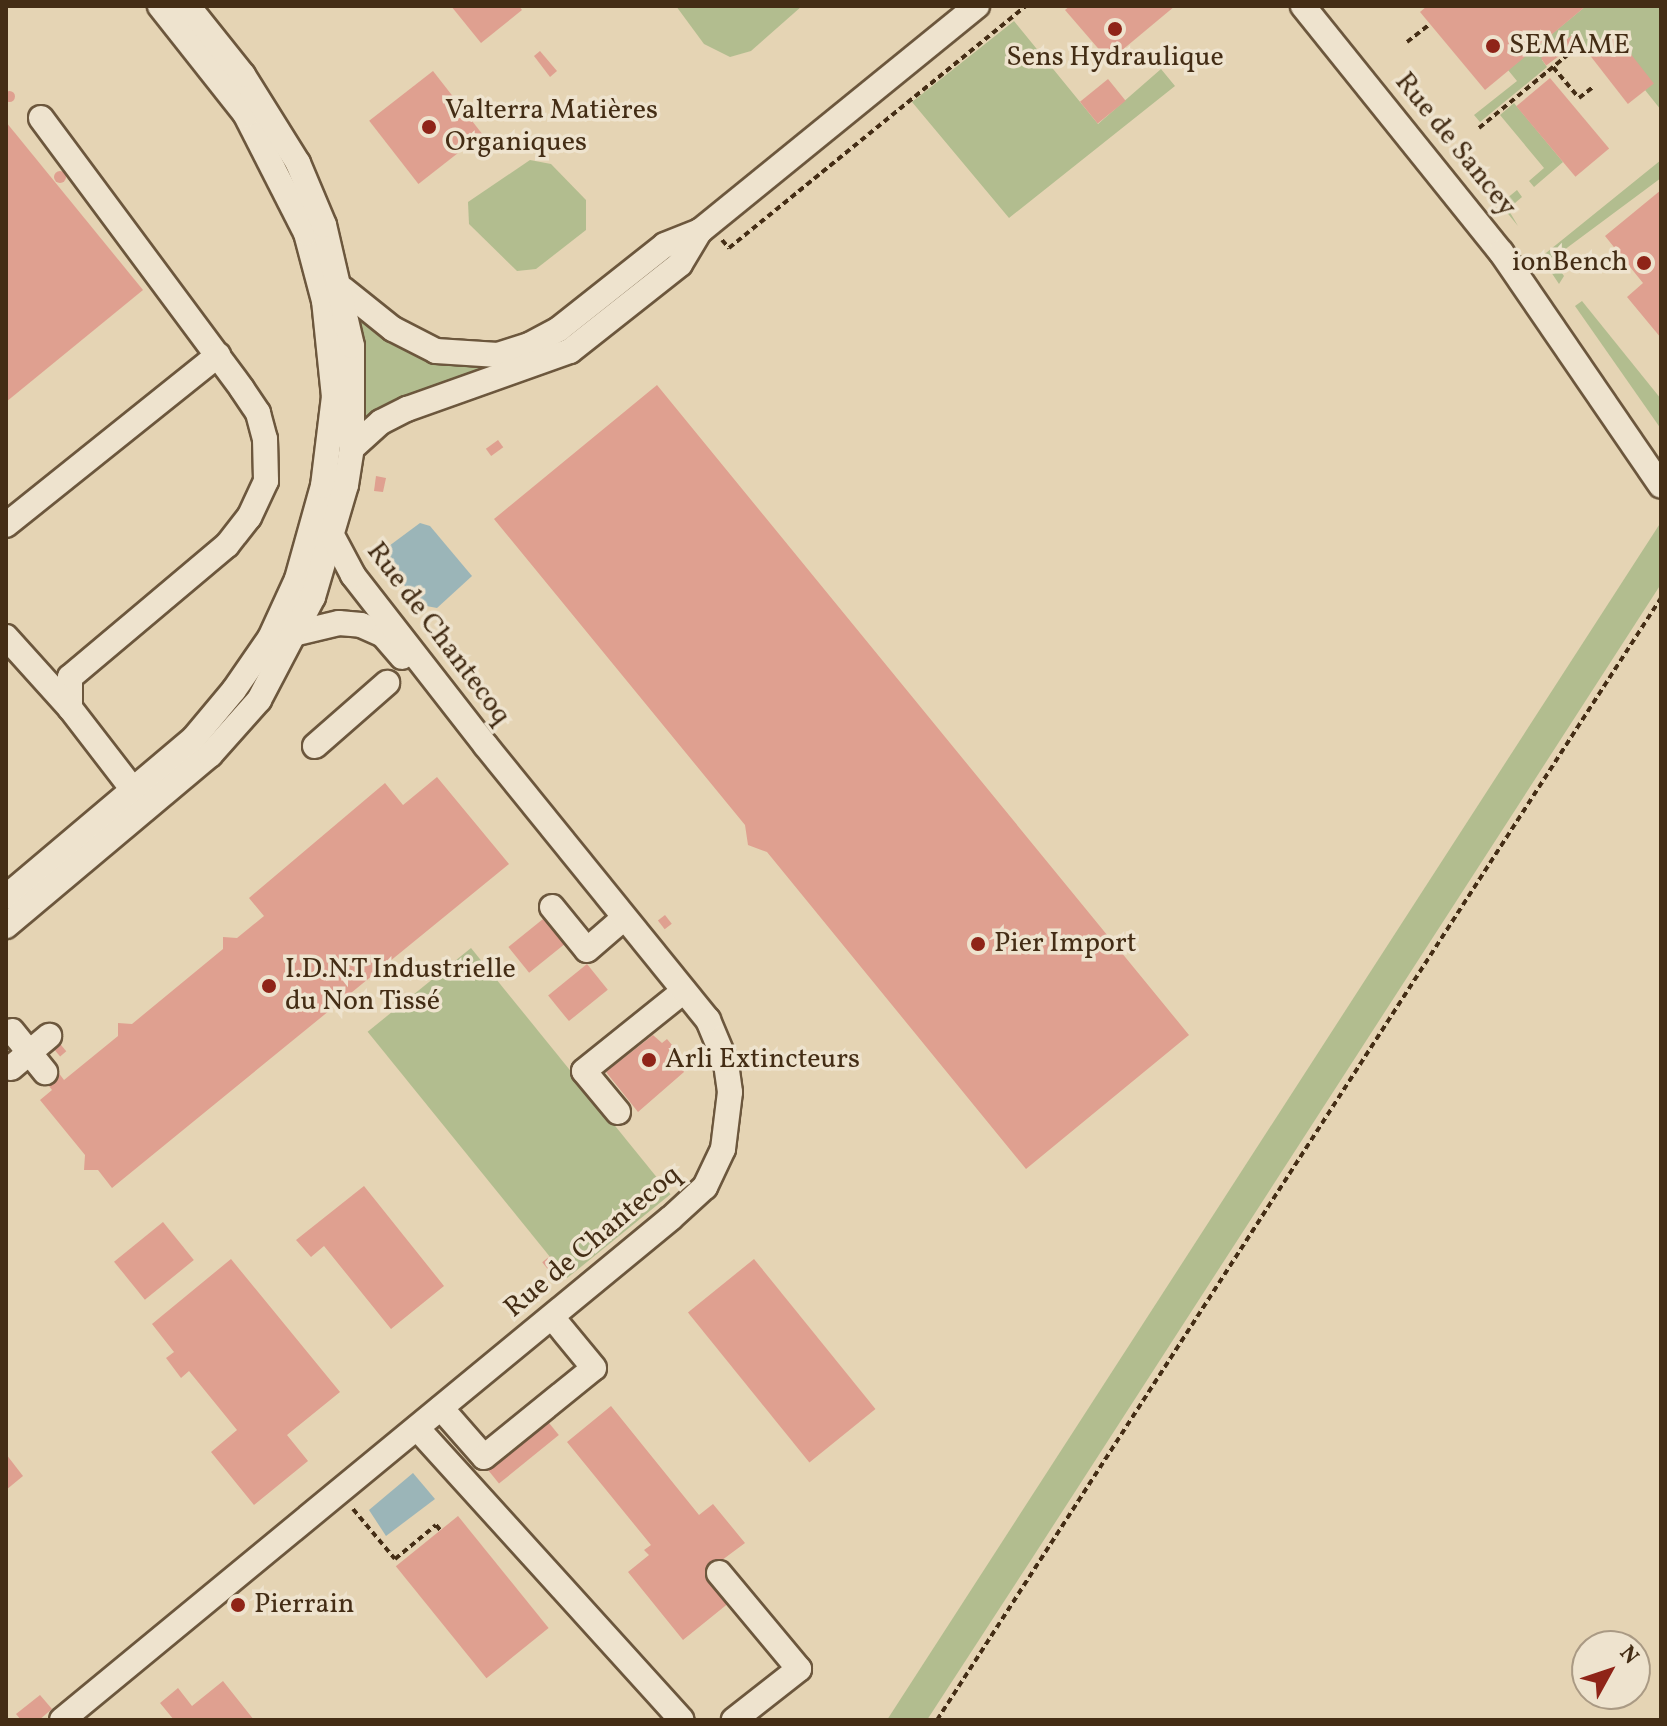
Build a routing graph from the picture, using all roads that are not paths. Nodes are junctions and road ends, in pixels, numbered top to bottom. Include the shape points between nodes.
1 (160, 6) edge
2 (188, 6) edge
3 (977, 6) edge
4 (1303, 6) edge
5 (41, 118) dead end
6 (700, 231) junction
7 (343, 289) junction
8 (218, 355) junction
9 (352, 448) junction
10 (1661, 486) edge
11 (6, 525) edge
12 (334, 540) junction
13 (297, 633) junction
14 (6, 637) edge
15 (387, 683) dead end
16 (70, 708) junction
17 (315, 746) dead end
18 (486, 746) junction
19 (134, 791) junction
20 (6, 897) edge
21 (552, 907) dead end
22 (624, 918) junction
23 (6, 926) edge
24 (684, 991) junction
25 (12, 1031) dead end
26 (49, 1036) dead end
27 (20, 1060) junction
28 (45, 1072) dead end
29 (618, 1112) dead end
30 (552, 1317) junction
31 (429, 1418) junction
32 (501, 1498) dead end
33 (719, 1573) dead end
34 (62, 1720) edge
35 (682, 1720) edge
36 (734, 1720) edge

1 - 19 street via 246,115 290,194 324,301 334,397 310,539 270,638 194,738
2 - 7 street via 243,75 298,163
3 - 6 street
4 - 10 street, Rue de Sancey via 1501,252
5 - 8 street
6 - 7 street via 665,245 559,329 498,355 467,357 415,343
6 - 9 street via 680,264 570,351 407,409 381,422
7 - 9 street via 352,346
8 - 11 street
8 - 16 street via 258,413 266,481 249,517 227,545 75,668 66,690
9 - 12 street
12 - 13 street
12 - 18 street, Rue de Chantecoq via 353,575
13 - 18 street via 349,623 383,635
13 - 23 street via 259,700 210,755
14 - 16 street
15 - 17 street
16 - 19 street
18 - 22 street, Rue de Chantecoq
19 - 20 street
21 - 22 street via 587,950
22 - 24 street, Rue de Chantecoq
24 - 29 street via 584,1071
24 - 30 street, Rue de Chantecoq via 708,1020 726,1063 729,1119 714,1172 683,1208
25 - 27 street
26 - 27 street
27 - 28 street
30 - 31 street, Rue de Chantecoq
30 - 31 street via 594,1368 484,1457
31 - 32 street
31 - 34 street, Rue de Chantecoq
31 - 35 street
33 - 36 street via 799,1669

